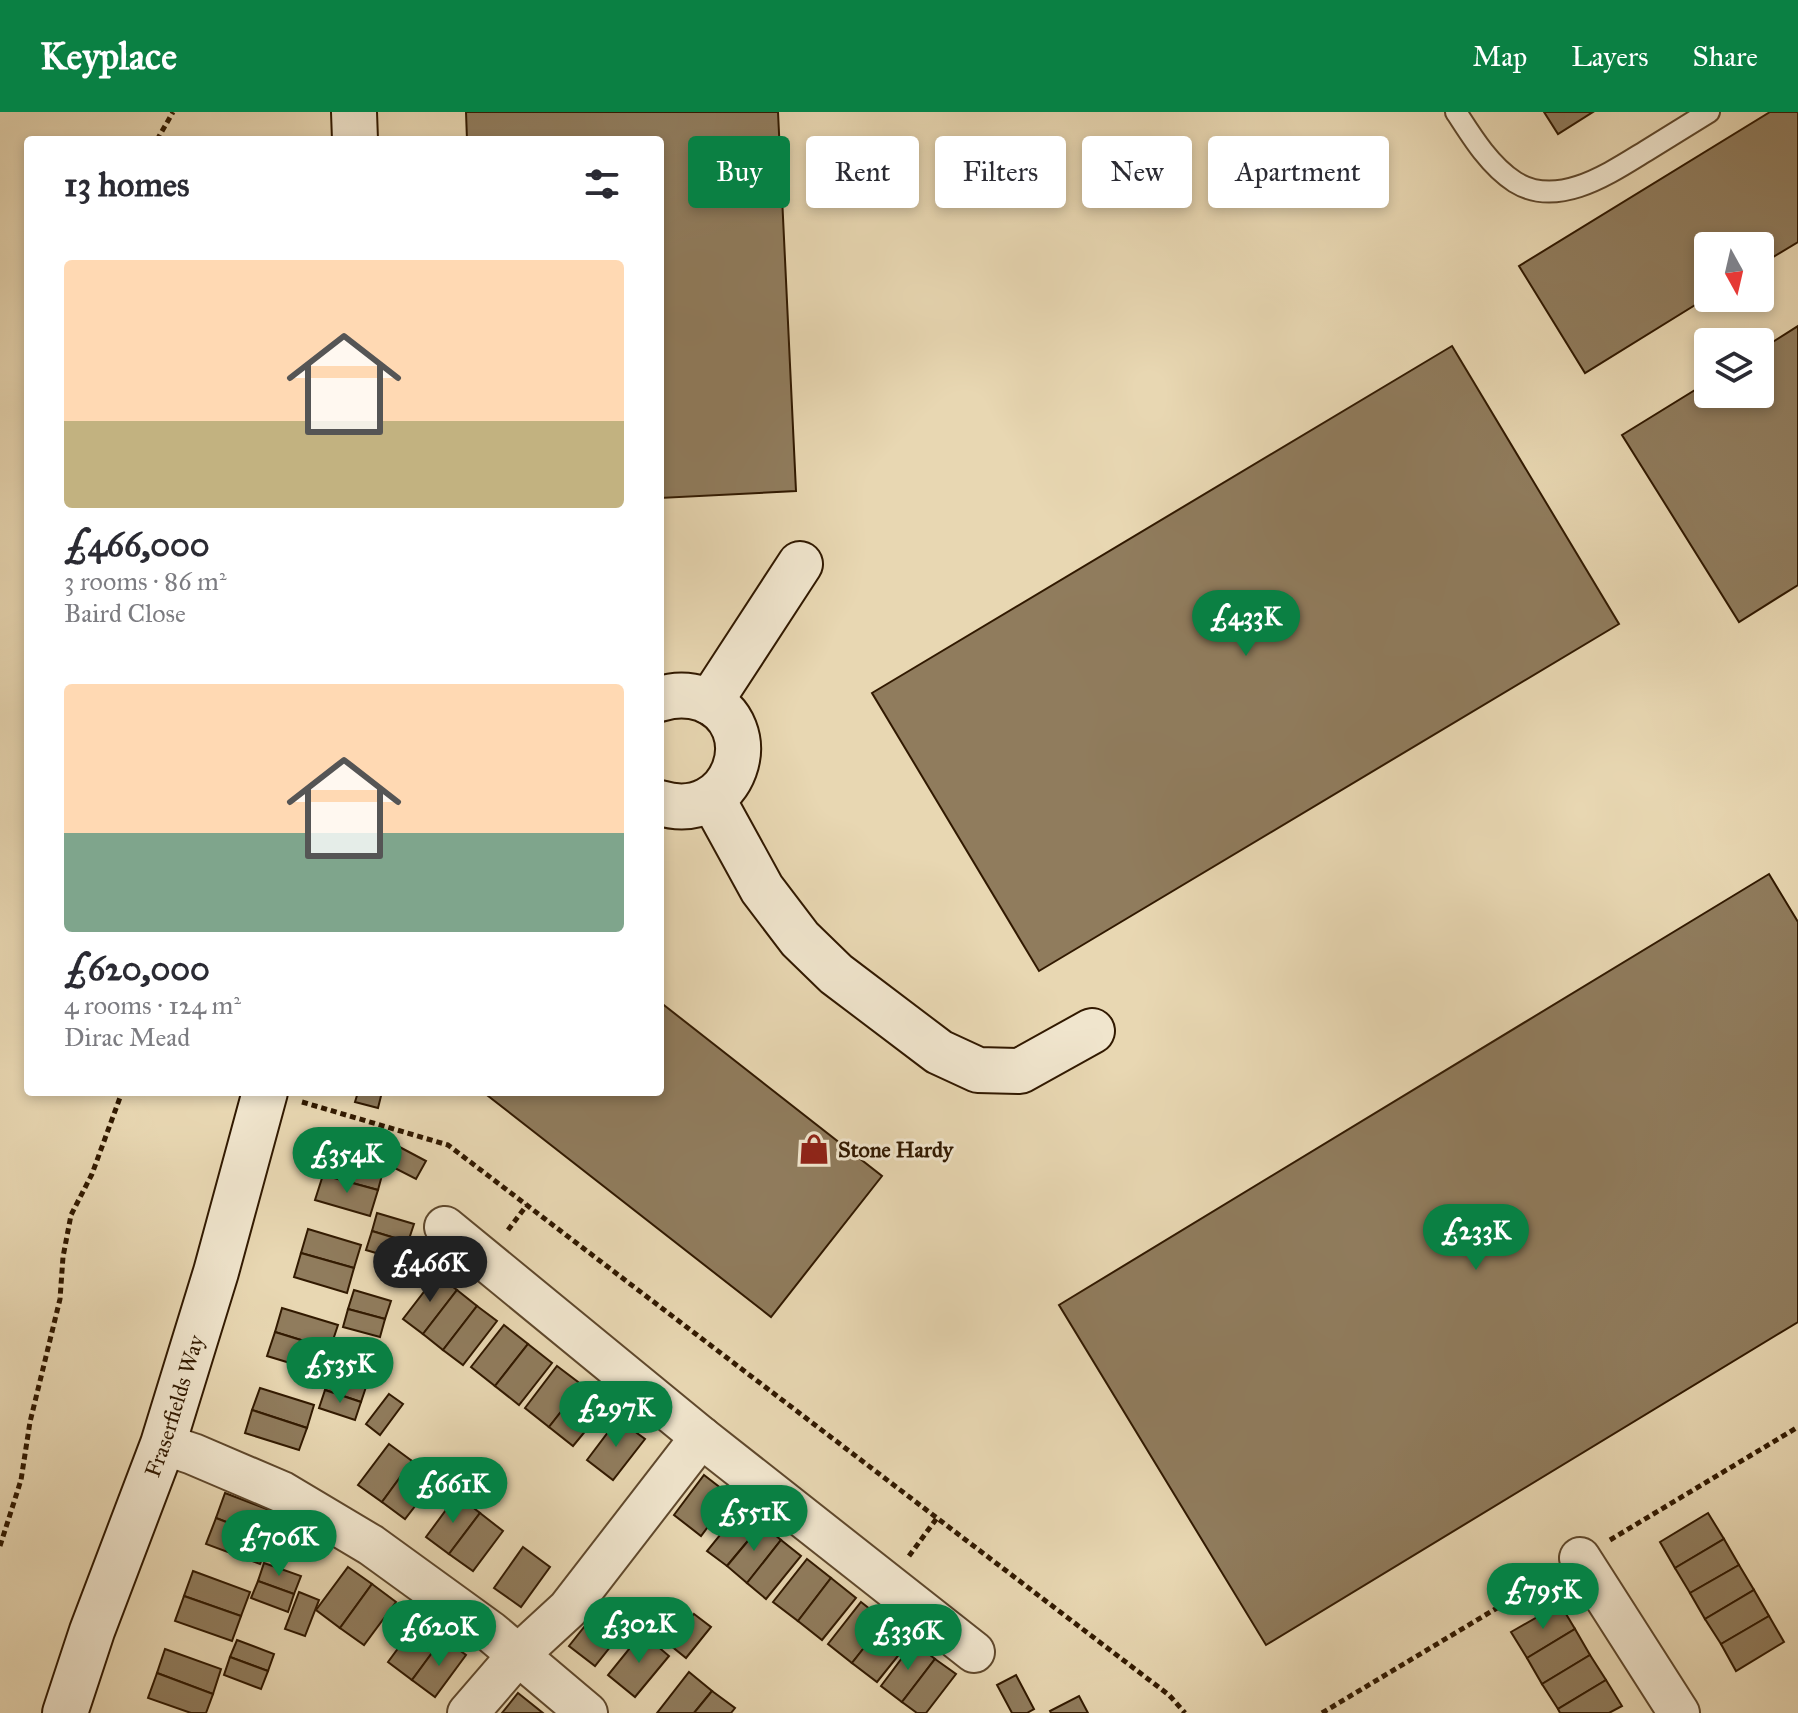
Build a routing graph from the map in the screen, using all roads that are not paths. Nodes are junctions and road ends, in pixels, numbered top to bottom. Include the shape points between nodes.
1 (354, 112) edge
2 (1456, 112) edge
3 (1709, 112) edge
4 (355, 136) edge
5 (800, 564) dead end
6 (664, 698) edge
7 (710, 702) junction
8 (712, 798) junction
9 (664, 804) edge
10 (1092, 1031) dead end
11 (283, 1097) edge
12 (445, 1227) dead end
13 (701, 1437) junction
14 (163, 1444) junction
15 (1580, 1558) dead end
16 (974, 1652) dead end
17 (518, 1655) junction
18 (65, 1713) edge
19 (468, 1713) edge
20 (587, 1713) edge
21 (1679, 1713) edge

1 - 4 street
2 - 3 lane via 1493,164 1517,183 1537,191 1559,191 1604,177
5 - 7 street
6 - 7 street via 692,695
7 - 8 street via 723,712 738,742 733,774
8 - 9 street via 696,806
8 - 10 street via 762,889 800,939 836,974 939,1052 978,1070 1020,1071
11 - 14 street, Fraserfields Way via 216,1272
12 - 13 street
13 - 16 street
13 - 17 street via 568,1609
14 - 17 street via 282,1492 371,1545
14 - 18 street, Fraserfields Way
15 - 21 street
17 - 19 street
17 - 20 street

